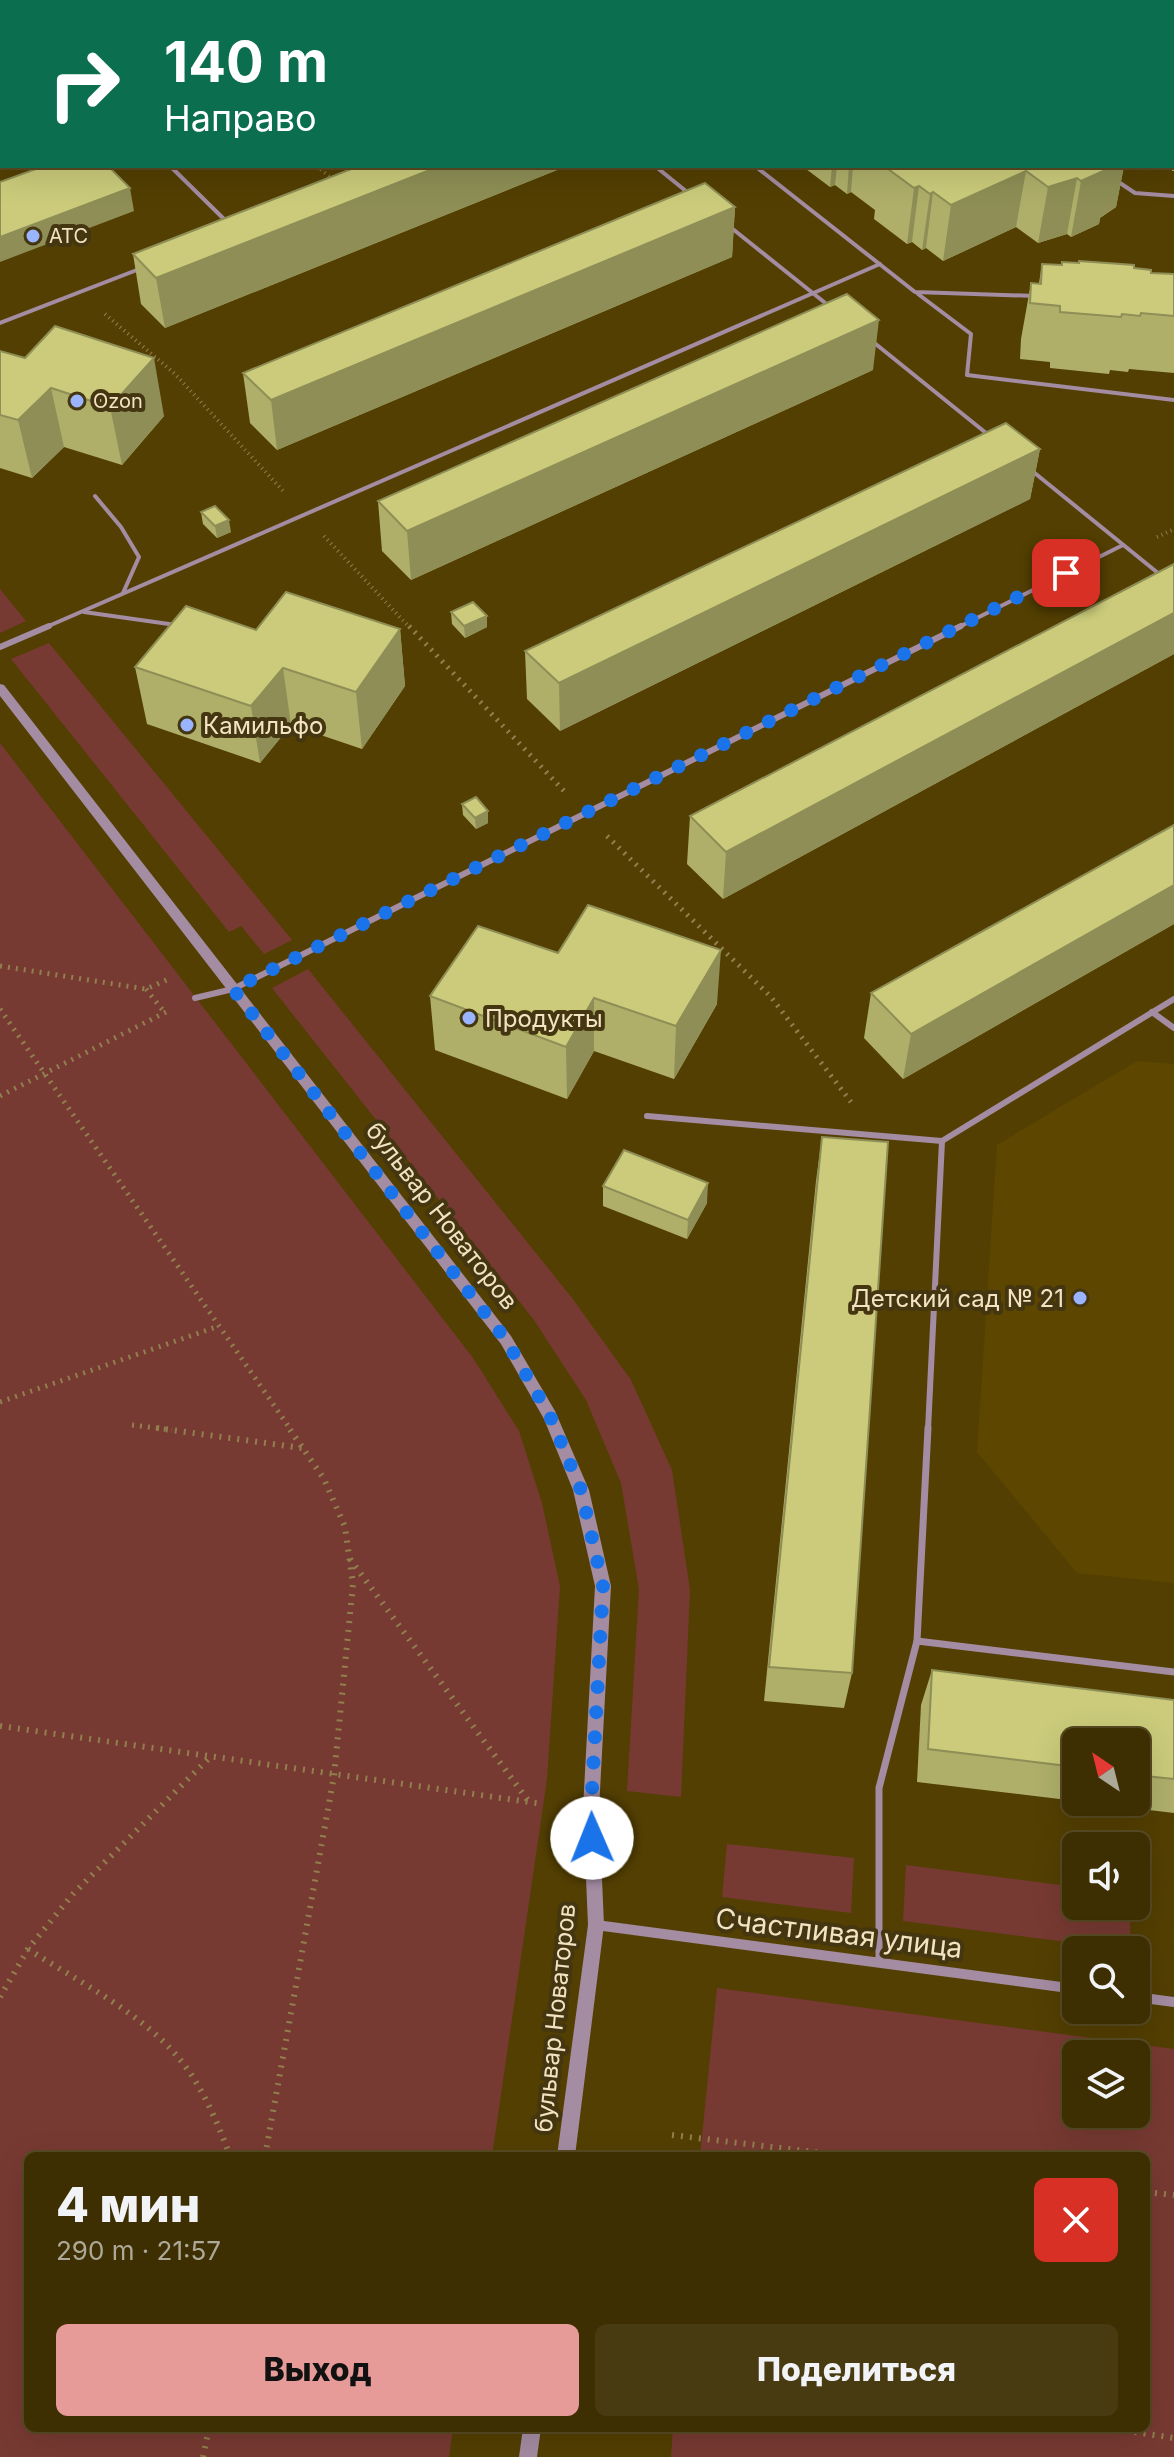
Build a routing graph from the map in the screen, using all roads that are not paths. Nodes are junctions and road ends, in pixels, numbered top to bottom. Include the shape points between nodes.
1 (172, 168) edge
2 (657, 168) edge
3 (758, 168) edge
4 (1109, 175) dead end
5 (1174, 196) edge
6 (701, 203) edge
7 (724, 222) edge
8 (237, 232) edge
9 (880, 264) junction
10 (151, 265) edge
11 (915, 292) junction
12 (813, 293) junction
13 (1037, 296) edge
14 (837, 312) edge
15 (0, 323) edge
16 (861, 332) edge
17 (1174, 400) edge
18 (992, 438) edge
19 (1027, 467) edge
20 (95, 496) dead end
21 (1123, 545) junction
22 (1174, 586) edge
23 (123, 593) junction
24 (81, 612) junction
25 (186, 627) edge
26 (0, 647) edge
27 (0, 688) edge
28 (233, 989) junction
29 (195, 998) road end
30 (1174, 999) edge
31 (1152, 1012) junction
32 (1174, 1028) edge
33 (647, 1116) dead end
34 (942, 1141) junction
35 (917, 1641) junction
36 (1174, 1672) edge
37 (596, 1925) junction
38 (879, 1962) junction
39 (1062, 1987) edge
40 (1150, 1999) edge
41 (1174, 2002) edge
42 (567, 2152) edge
43 (531, 2432) edge
44 (528, 2457) edge

1 - 8 lane
2 - 6 lane
3 - 9 lane
4 - 5 lane via 1135,193
7 - 12 lane
9 - 11 lane
9 - 12 lane
10 - 15 lane
11 - 13 lane
11 - 17 lane via 971,334 967,375
12 - 14 lane
12 - 23 lane
16 - 18 lane
19 - 21 lane
20 - 23 lane via 139,557
21 - 22 lane
21 - 28 lane
23 - 24 lane
24 - 25 lane
24 - 26 lane
27 - 28 street, бульвар Новаторов
28 - 29 lane
28 - 37 street, бульвар Новаторов via 506,1340 550,1416 581,1490 603,1586 591,1809
30 - 31 lane
31 - 32 lane
31 - 34 lane
33 - 34 lane
34 - 35 lane
35 - 36 lane
35 - 38 lane via 879,1788
37 - 38 street, Счастливая улица
37 - 42 street, бульвар Новаторов
38 - 39 street, Счастливая улица
40 - 41 street
43 - 44 street

